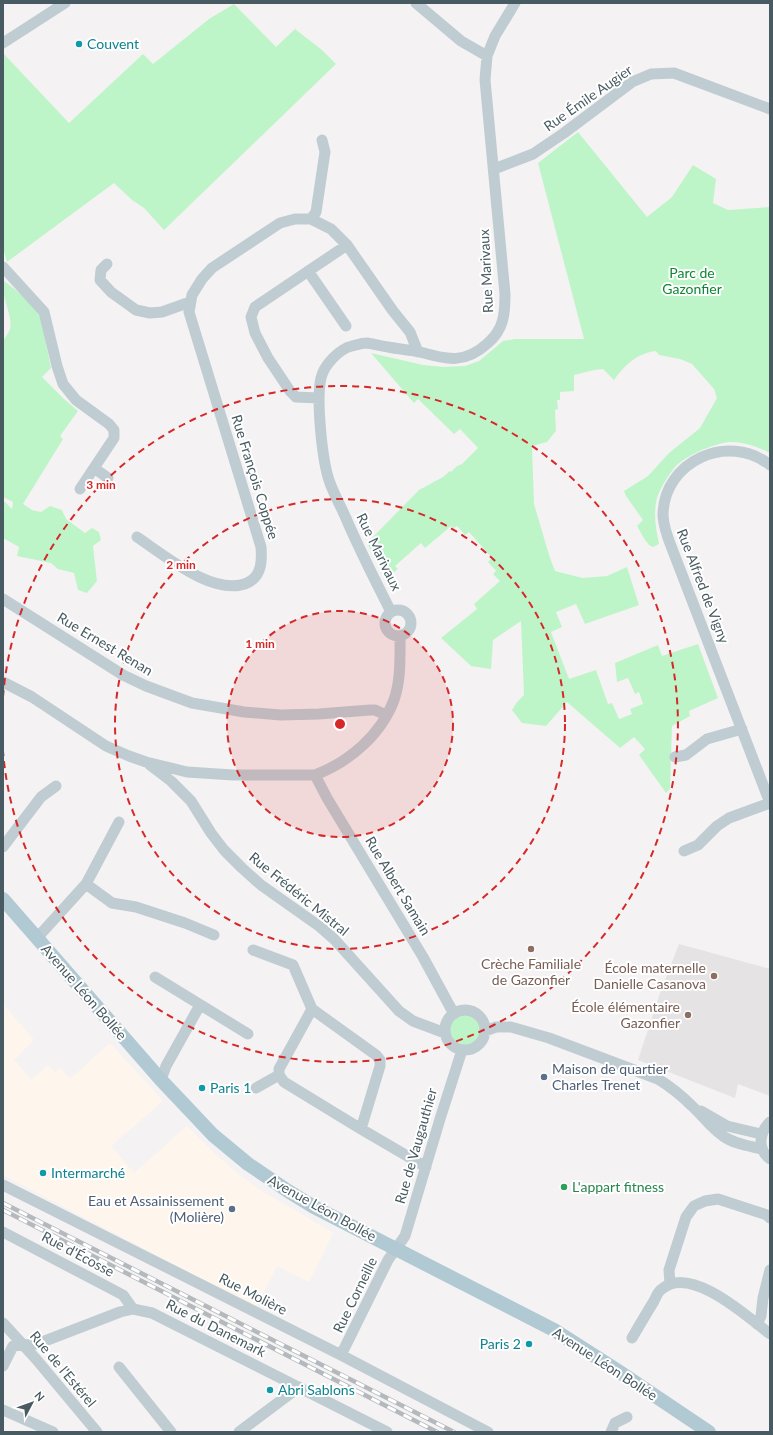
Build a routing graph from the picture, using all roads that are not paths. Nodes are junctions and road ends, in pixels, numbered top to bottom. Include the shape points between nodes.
1 (65, 3) edge
2 (416, 3) edge
3 (515, 3) edge
4 (3, 43) edge
5 (487, 56) junction
6 (770, 109) edge
7 (322, 140) dead end
8 (494, 169) junction
9 (311, 219) junction
10 (347, 245) junction
11 (106, 264) dead end
12 (3, 267) edge
13 (308, 270) junction
14 (190, 302) junction
15 (346, 326) dead end
16 (418, 352) junction
17 (319, 398) junction
18 (770, 465) edge
19 (94, 468) junction
20 (108, 478) dead end
21 (80, 489) dead end
22 (137, 537) dead end
23 (3, 599) edge
24 (391, 612) junction
25 (400, 636) junction
26 (3, 682) edge
27 (386, 715) junction
28 (742, 729) junction
29 (675, 757) dead end
30 (146, 762) junction
31 (315, 775) junction
32 (56, 786) dead end
33 (767, 787) edge
34 (770, 803) edge
35 (119, 822) dead end
36 (3, 846) edge
37 (684, 851) dead end
38 (86, 884) junction
39 (3, 899) edge
40 (214, 935) dead end
41 (37, 938) junction
42 (253, 950) dead end
43 (155, 977) dead end
44 (200, 1005) junction
45 (312, 1009) junction
46 (454, 1014) junction
47 (485, 1031) junction
48 (445, 1033) junction
49 (248, 1034) dead end
50 (462, 1050) junction
51 (279, 1075) junction
52 (161, 1080) junction
53 (256, 1088) dead end
54 (692, 1106) junction
55 (770, 1122) edge
56 (361, 1129) junction
57 (761, 1134) junction
58 (762, 1149) junction
59 (770, 1159) edge
60 (426, 1167) junction
61 (3, 1185) edge
62 (770, 1218) edge
63 (3, 1232) edge
64 (396, 1249) junction
65 (770, 1270) edge
66 (670, 1284) junction
67 (133, 1309) junction
68 (5, 1324) edge
69 (756, 1324) junction
70 (770, 1334) edge
71 (632, 1338) dead end
72 (24, 1345) junction
73 (342, 1355) junction
74 (3, 1363) edge
75 (119, 1367) dead end
76 (299, 1387) junction
77 (3, 1410) edge
78 (626, 1417) dead end
79 (53, 1432) edge
80 (96, 1432) edge
81 (171, 1432) edge
82 (239, 1432) edge
83 (387, 1432) edge
84 (488, 1432) edge
85 (611, 1432) edge
86 (709, 1432) edge

1 - 4 street
2 - 5 street via 461,41
3 - 5 street, Rue Marivaux via 495,36
5 - 8 street, Rue Marivaux via 485,80
6 - 8 street, Rue Émile Augier via 674,73 651,74 632,82 533,154
7 - 9 street via 326,152 316,212
8 - 16 street, Rue Marivaux via 505,294 501,327 490,341 473,354 453,359
9 - 10 street via 331,228
9 - 14 street via 280,222 212,268 202,279
10 - 13 street
10 - 16 street via 410,332
11 - 14 street via 101,270 100,280 111,292 136,310 162,312
12 - 19 street via 44,312 63,384 76,400 114,430 114,438
13 - 15 street
13 - 17 street via 255,307 251,317 258,339 290,392 296,397
14 - 22 street, Rue François Coppée via 189,312 261,547 260,572 253,580 243,585 228,586 211,582 191,573
16 - 17 street, Rue Marivaux via 366,343 350,346 330,362 322,374
17 - 24 street, Rue Marivaux via 324,456 330,482
18 - 28 street, Rue Alfred de Vigny via 753,454 740,451 723,451 701,457 688,465 674,480 665,501 663,516 665,531
19 - 20 street
19 - 21 street
23 - 27 street, Rue Ernest Renan via 124,675 192,703 281,715 375,710
24 - 25 street via 386,618 386,628 391,634
24 - 25 street via 404,611 410,617 409,630
25 - 27 street via 399,671 394,700
26 - 30 street via 32,697 106,746
27 - 31 street via 366,742 350,756
28 - 29 street via 707,739 686,755
28 - 33 street, Rue Alfred de Vigny
30 - 31 street via 187,772
30 - 48 street, Rue Frédéric Mistral via 171,781 191,801 211,833 242,868 334,939 399,1011 413,1021
31 - 46 street, Rue Albert Samain
32 - 36 street via 41,797
33 - 34 street, Rue Alfred de Vigny
34 - 37 street via 729,818 698,845
35 - 38 street
38 - 40 street via 112,903 136,907
38 - 41 street
39 - 41 main road, Avenue Léon Bollée
41 - 52 main road, Avenue Léon Bollée
42 - 45 street via 293,965
43 - 44 street
44 - 49 street
44 - 52 street via 166,1066
45 - 51 street via 278,1069
45 - 56 street via 380,1060
46 - 47 street via 467,1010 474,1013 483,1022
46 - 48 street via 446,1023
47 - 50 street via 478,1045
47 - 54 street via 496,1027 511,1027 549,1038 658,1079
48 - 50 street via 450,1044
50 - 60 street, Rue de Vaugauthier
51 - 53 street
51 - 56 street via 284,1082
52 - 64 main road, Avenue Léon Bollée via 213,1135 248,1164 314,1207
54 - 57 street via 727,1126
54 - 58 street via 724,1137
55 - 57 street
56 - 60 street
57 - 58 street
58 - 59 street
60 - 64 street, Rue de Vaugauthier via 405,1236
61 - 73 street, Rue Molière
62 - 66 street via 718,1198 694,1206 686,1217 668,1270
63 - 67 street, Rue d'Écosse via 123,1295
64 - 73 street, Rue Corneille via 388,1260
64 - 86 main road, Avenue Léon Bollée via 567,1338
65 - 69 street via 761,1316
66 - 69 street via 682,1282 699,1286 739,1309
66 - 71 street via 661,1289
67 - 72 street, Rue du Danemark via 37,1344
67 - 76 street, Rue du Danemark via 152,1312
68 - 72 street, Rue de l'Estérel
69 - 70 street
72 - 74 street via 13,1346
72 - 80 street, Rue de l'Estérel
73 - 84 street, Rue Molière
75 - 81 street
76 - 82 street
76 - 83 street, Rue du Danemark
77 - 79 street
78 - 85 street via 615,1423

